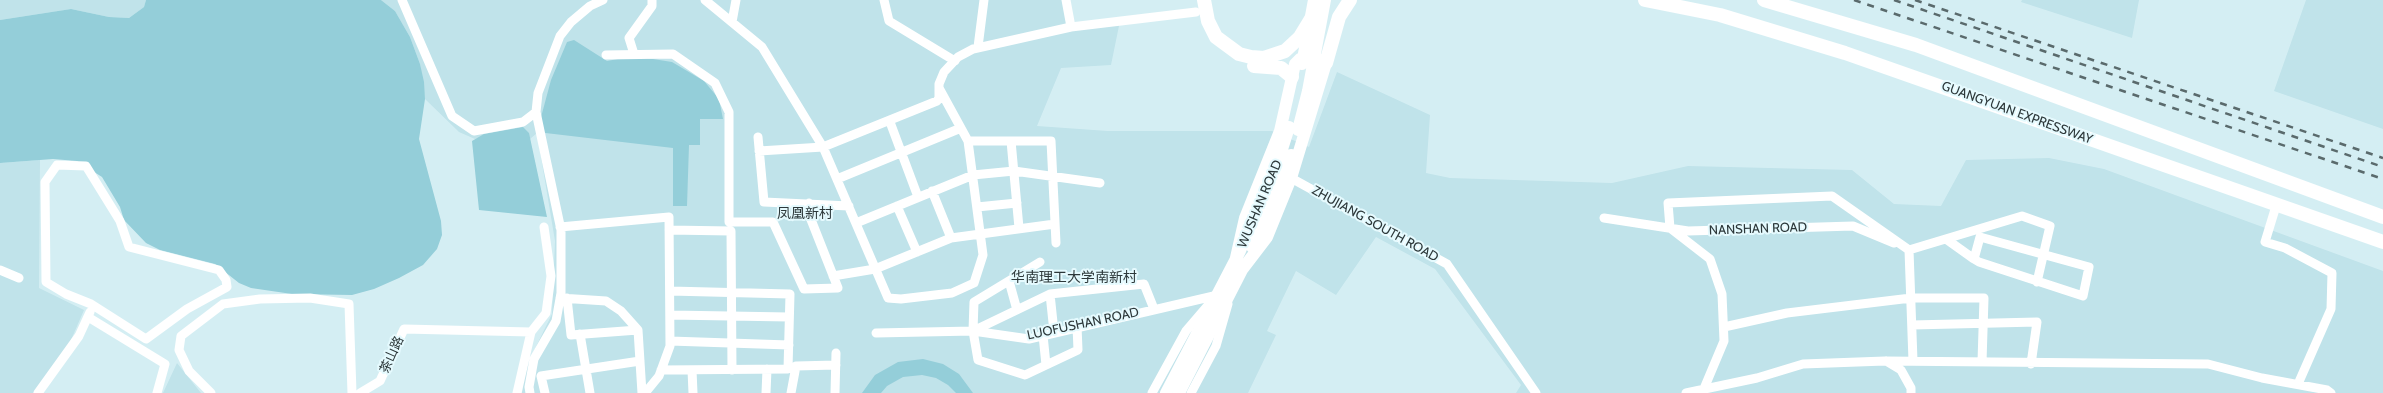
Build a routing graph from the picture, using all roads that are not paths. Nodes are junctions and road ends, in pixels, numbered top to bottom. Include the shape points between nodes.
1 (402, 0) edge
2 (603, 0) edge
3 (652, 0) edge
4 (705, 0) edge
5 (736, 0) edge
6 (884, 0) edge
7 (984, 0) edge
8 (1066, 0) edge
9 (1204, 0) edge
10 (1314, 0) edge
11 (1325, 0) edge
12 (1350, 0) edge
13 (1645, 0) edge
14 (1764, 0) edge
15 (1195, 6) edge
16 (1311, 19) junction
17 (732, 22) junction
18 (1071, 27) junction
19 (978, 47) junction
20 (634, 54) junction
21 (606, 55) dead end
22 (955, 61) junction
23 (1326, 63) junction
24 (1292, 77) junction
25 (939, 88) junction
26 (536, 112) junction
27 (890, 122) junction
28 (961, 128) junction
29 (758, 137) dead end
30 (968, 141) junction
31 (1011, 141) junction
32 (823, 146) junction
33 (759, 151) junction
34 (902, 152) junction
35 (1284, 160) junction
36 (1014, 171) junction
37 (973, 175) junction
38 (1053, 177) junction
39 (1291, 178) junction
40 (837, 180) junction
41 (1100, 183) dead end
42 (932, 192) junction
43 (918, 197) junction
44 (809, 203) junction
45 (1017, 203) junction
46 (849, 206) junction
47 (897, 206) junction
48 (2276, 206) junction
49 (977, 207) junction
50 (2383, 217) edge
51 (1604, 218) dead end
52 (856, 222) junction
53 (1055, 224) junction
54 (560, 227) junction
55 (544, 228) dead end
56 (1019, 228) junction
57 (1670, 228) junction
58 (669, 230) junction
59 (980, 232) junction
60 (951, 238) junction
61 (1946, 239) junction
62 (2383, 242) edge
63 (1056, 243) dead end
64 (1909, 250) junction
65 (917, 252) junction
66 (2043, 253) junction
67 (1974, 259) junction
68 (1040, 262) dead end
69 (1238, 267) junction
70 (875, 268) junction
71 (0, 270) edge
72 (833, 276) junction
73 (19, 278) dead end
74 (1009, 281) junction
75 (2037, 282) junction
76 (670, 291) junction
77 (732, 292) junction
78 (1230, 293) junction
79 (1050, 294) junction
80 (1218, 295) junction
81 (564, 298) junction
82 (1911, 298) junction
83 (93, 305) junction
84 (1154, 309) junction
85 (1017, 310) junction
86 (670, 315) junction
87 (88, 316) junction
88 (732, 316) junction
89 (789, 317) junction
90 (1982, 323) junction
91 (1912, 325) junction
92 (1077, 326) junction
93 (1724, 327) junction
94 (638, 330) junction
95 (973, 331) junction
96 (531, 332) junction
97 (1054, 332) junction
98 (876, 333) dead end
99 (580, 334) junction
100 (1043, 335) junction
101 (670, 341) junction
102 (732, 343) junction
103 (789, 344) junction
104 (836, 353) dead end
105 (640, 361) junction
106 (1885, 361) junction
107 (1913, 361) junction
108 (1982, 362) junction
109 (2031, 364) junction
110 (836, 365) junction
111 (1046, 365) junction
112 (586, 370) junction
113 (661, 370) junction
114 (692, 370) junction
115 (732, 370) junction
116 (767, 370) junction
117 (2298, 384) junction
118 (1911, 390) edge
119 (1703, 391) junction
120 (38, 393) edge
121 (157, 393) edge
122 (211, 393) edge
123 (352, 393) edge
124 (360, 393) edge
125 (517, 393) edge
126 (530, 393) edge
127 (544, 393) edge
128 (590, 393) edge
129 (644, 393) edge
130 (692, 393) edge
131 (766, 393) edge
132 (791, 393) edge
133 (835, 393) edge
134 (1152, 393) edge
135 (1166, 393) edge
136 (1179, 393) edge
137 (1191, 393) edge
138 (1536, 393) edge
139 (1686, 393) edge
140 (2331, 393) edge

1 - 26 street via 452,116 474,131 523,122
2 - 26 street via 590,6 570,22 560,36 538,93
3 - 20 street via 652,6 629,38
4 - 17 street
5 - 17 street
6 - 22 street via 889,21
7 - 19 street
8 - 18 street
9 - 16 highway via 1208,21 1216,37 1239,54 1251,58 1276,55 1293,45
10 - 16 main road, WUSHAN ROAD
11 - 35 main road, WUSHAN ROAD via 1308,91
12 - 23 highway via 1339,17
13 - 48 highway, GUANGYUAN EXPRESSWAY via 1720,15 1853,56
14 - 50 highway via 1916,45
15 - 18 street
15 - 24 highway via 1199,22 1211,41 1232,59 1246,65 1281,68
16 - 35 main road, WUSHAN ROAD
17 - 32 street via 762,47
18 - 19 street
19 - 22 street
20 - 21 street
20 - 72 street via 673,54 715,83 728,112 729,222 773,222 804,289 838,288
22 - 25 street via 944,72
23 - 24 main road via 1307,57 1300,59 1295,64
23 - 39 main road
24 - 69 main road via 1280,131 1245,218
25 - 27 street via 937,101
25 - 28 street
26 - 54 street
27 - 32 street
27 - 34 street
28 - 30 street
28 - 34 street
29 - 33 street
30 - 31 street
30 - 37 street
31 - 36 street
31 - 38 street via 1051,141
32 - 33 street
32 - 40 street
33 - 44 street via 764,202
34 - 40 street
34 - 43 street
35 - 69 main road, WUSHAN ROAD
36 - 37 street
36 - 38 street
36 - 45 street
37 - 42 street
37 - 49 street
38 - 41 street
38 - 53 street
39 - 69 main road via 1267,237
39 - 138 street, ZHUJIANG SOUTH ROAD via 1447,264
40 - 46 street
42 - 43 street
42 - 60 street
43 - 47 street
44 - 46 street
44 - 72 street via 808,212
45 - 49 street
45 - 56 street
46 - 52 street
47 - 52 street
47 - 65 street
48 - 62 highway, GUANGYUAN EXPRESSWAY
48 - 117 street via 2265,242 2285,248 2332,274 2331,309
49 - 59 street
51 - 57 street, NANSHAN ROAD
52 - 70 street
53 - 56 street
53 - 63 street
54 - 58 street via 669,217
54 - 81 street
55 - 96 street via 551,276 546,313
56 - 59 street
57 - 64 street, NANSHAN ROAD via 1688,231 1852,226
57 - 64 street via 1668,203 1832,196
57 - 93 street via 1710,259 1722,294
58 - 76 street
58 - 77 street via 731,231
59 - 60 street
59 - 70 street via 983,255 974,283 952,293 901,299 888,298
60 - 65 street
61 - 64 street
61 - 66 street via 2022,216 2050,226
61 - 67 street
64 - 82 street
65 - 70 street
66 - 67 street via 1980,237
66 - 75 street
66 - 75 street via 2089,267 2083,296
67 - 75 street
68 - 74 street
69 - 78 main road, WUSHAN ROAD
69 - 80 main road, WUSHAN ROAD
70 - 72 street
71 - 73 street
74 - 85 street
74 - 95 street via 974,302
76 - 77 street
76 - 86 street
77 - 88 street
77 - 89 street via 790,294
78 - 136 main road, WUSHAN ROAD
78 - 137 street via 1216,346
79 - 84 street via 1144,284
79 - 85 street
79 - 97 street
80 - 84 street, LUOFUSHAN ROAD
80 - 134 street via 1186,331
80 - 135 main road, WUSHAN ROAD
81 - 94 street via 606,301 621,311
81 - 99 street via 571,335
81 - 126 street via 556,321 534,359
82 - 90 street via 1984,298
82 - 91 street
82 - 93 street via 1786,313
83 - 83 street via 146,339 187,309 227,286 226,280 218,270 128,247 120,221 86,166 57,165 44,182 46,282
83 - 87 street
84 - 92 street, LUOFUSHAN ROAD
85 - 95 street
86 - 88 street
86 - 101 street
87 - 120 street via 79,336
87 - 121 street via 165,364
88 - 89 street
88 - 102 street
89 - 103 street
90 - 91 street
90 - 108 street
90 - 109 street via 2037,322
91 - 107 street
92 - 97 street, LUOFUSHAN ROAD
92 - 111 street via 1078,350
93 - 119 street via 1724,341
94 - 99 street
94 - 105 street
95 - 98 street, LUOFUSHAN ROAD
95 - 100 street, LUOFUSHAN ROAD via 1029,339
95 - 111 street via 978,360 1025,375
96 - 124 street, 茶山路 via 404,329 380,381
96 - 125 street
97 - 100 street, LUOFUSHAN ROAD
99 - 112 street
100 - 111 street
101 - 102 street
101 - 113 street
102 - 103 street
102 - 115 street
103 - 116 street via 788,369
104 - 110 street
105 - 112 street
105 - 129 street
106 - 107 street
106 - 118 street via 1901,370
106 - 119 street via 1803,364
107 - 108 street
108 - 109 street
109 - 117 street via 2208,364
110 - 132 street via 796,366
110 - 133 street
112 - 127 street via 541,376
112 - 128 street
113 - 114 street
113 - 129 street
114 - 115 street
114 - 130 street
115 - 116 street
116 - 131 street
117 - 140 street
119 - 139 street
122 - 123 street via 189,371 179,350 181,336 223,304 260,299 310,298 349,304

